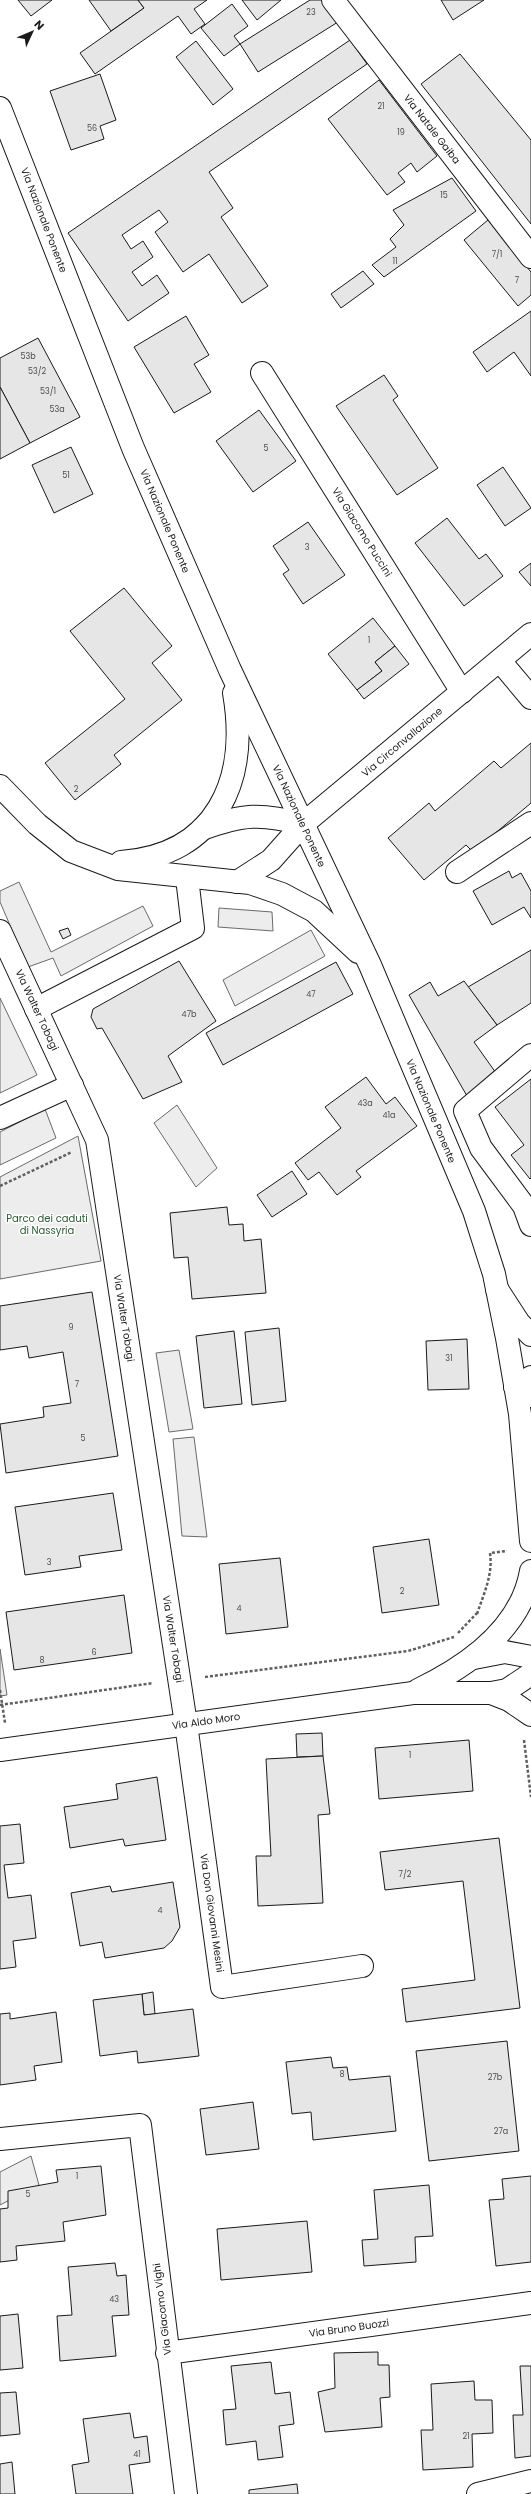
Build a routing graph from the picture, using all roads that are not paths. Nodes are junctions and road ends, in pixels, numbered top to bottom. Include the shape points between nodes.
1 (333, 0) edge
2 (0, 108) edge
3 (531, 257) edge
4 (262, 373) dead end
5 (531, 634) edge
6 (500, 661) junction
7 (230, 670) junction
8 (462, 692) junction
9 (531, 698) edge
10 (0, 786) edge
11 (531, 823) edge
12 (304, 824) junction
13 (201, 829) junction
14 (103, 864) junction
15 (457, 872) dead end
16 (187, 878) junction
17 (237, 882) junction
18 (0, 931) edge
19 (370, 964) junction
20 (36, 1009) junction
21 (531, 1055) edge
22 (72, 1085) junction
23 (0, 1118) edge
24 (531, 1225) edge
25 (497, 1289) junction
26 (531, 1335) edge
27 (526, 1387) edge
28 (528, 1481) edge
29 (531, 1541) edge
30 (531, 1571) edge
31 (531, 1657) edge
32 (473, 1658) junction
33 (531, 1674) edge
34 (413, 1693) junction
35 (491, 1693) junction
36 (531, 1715) edge
37 (186, 1724) junction
38 (4, 1749) edge
39 (362, 1966) dead end
40 (0, 2139) edge
41 (531, 2303) edge
42 (167, 2353) junction
43 (531, 2481) edge
44 (186, 2494) edge
45 (478, 2494) edge

1 - 3 street, Via Natale Gaiba
2 - 7 street, Via Nazionale Ponente via 133,448
4 - 8 street, Via Giacomo Puccini
5 - 6 street, Via Circonvallazione
6 - 8 street, Via Circonvallazione
6 - 9 street
7 - 12 street, Via Nazionale Ponente
7 - 13 street via 238,715 237,759 226,795 215,814
8 - 12 street, Via Circonvallazione
10 - 14 street via 37,824 71,851
11 - 15 street
12 - 13 street via 272,816 248,815
12 - 17 street, Via Circonvallazione via 271,860
12 - 19 street, Via Nazionale Ponente
13 - 14 street via 157,857
14 - 16 street via 118,869
16 - 17 street
16 - 20 street via 193,928
17 - 19 street via 250,883 282,894 314,911
18 - 20 street, Via Walter Tobagi
19 - 25 street, Via Nazionale Ponente via 474,1211
20 - 22 street, Via Walter Tobagi
21 - 24 street via 465,1111 482,1148 524,1206
22 - 23 street
22 - 37 street, Via Walter Tobagi via 97,1140
25 - 26 street via 519,1323
25 - 27 street, Via Nazionale Ponente
27 - 28 street, Via Nazionale Ponente via 520,1414
28 - 29 street, Via Nazionale Ponente
30 - 32 street, Via Aldo Moro via 528,1588 516,1609 501,1631
31 - 32 street, Via Aldo Moro via 505,1652
32 - 34 street, Via Aldo Moro via 448,1676
33 - 35 street, Via Aldo Moro via 507,1690
34 - 35 street, Via Aldo Moro
34 - 37 street, Via Aldo Moro
35 - 36 street, Via Aldo Moro via 509,1700
37 - 38 street, Via Aldo Moro
37 - 39 street, Via Don Giovanni Mesini via 222,1987
40 - 42 street, Via Giacomo Vighi via 140,2125
41 - 42 street, Via Bruno Buozzi
42 - 44 street, Via Giacomo Vighi
43 - 45 street

